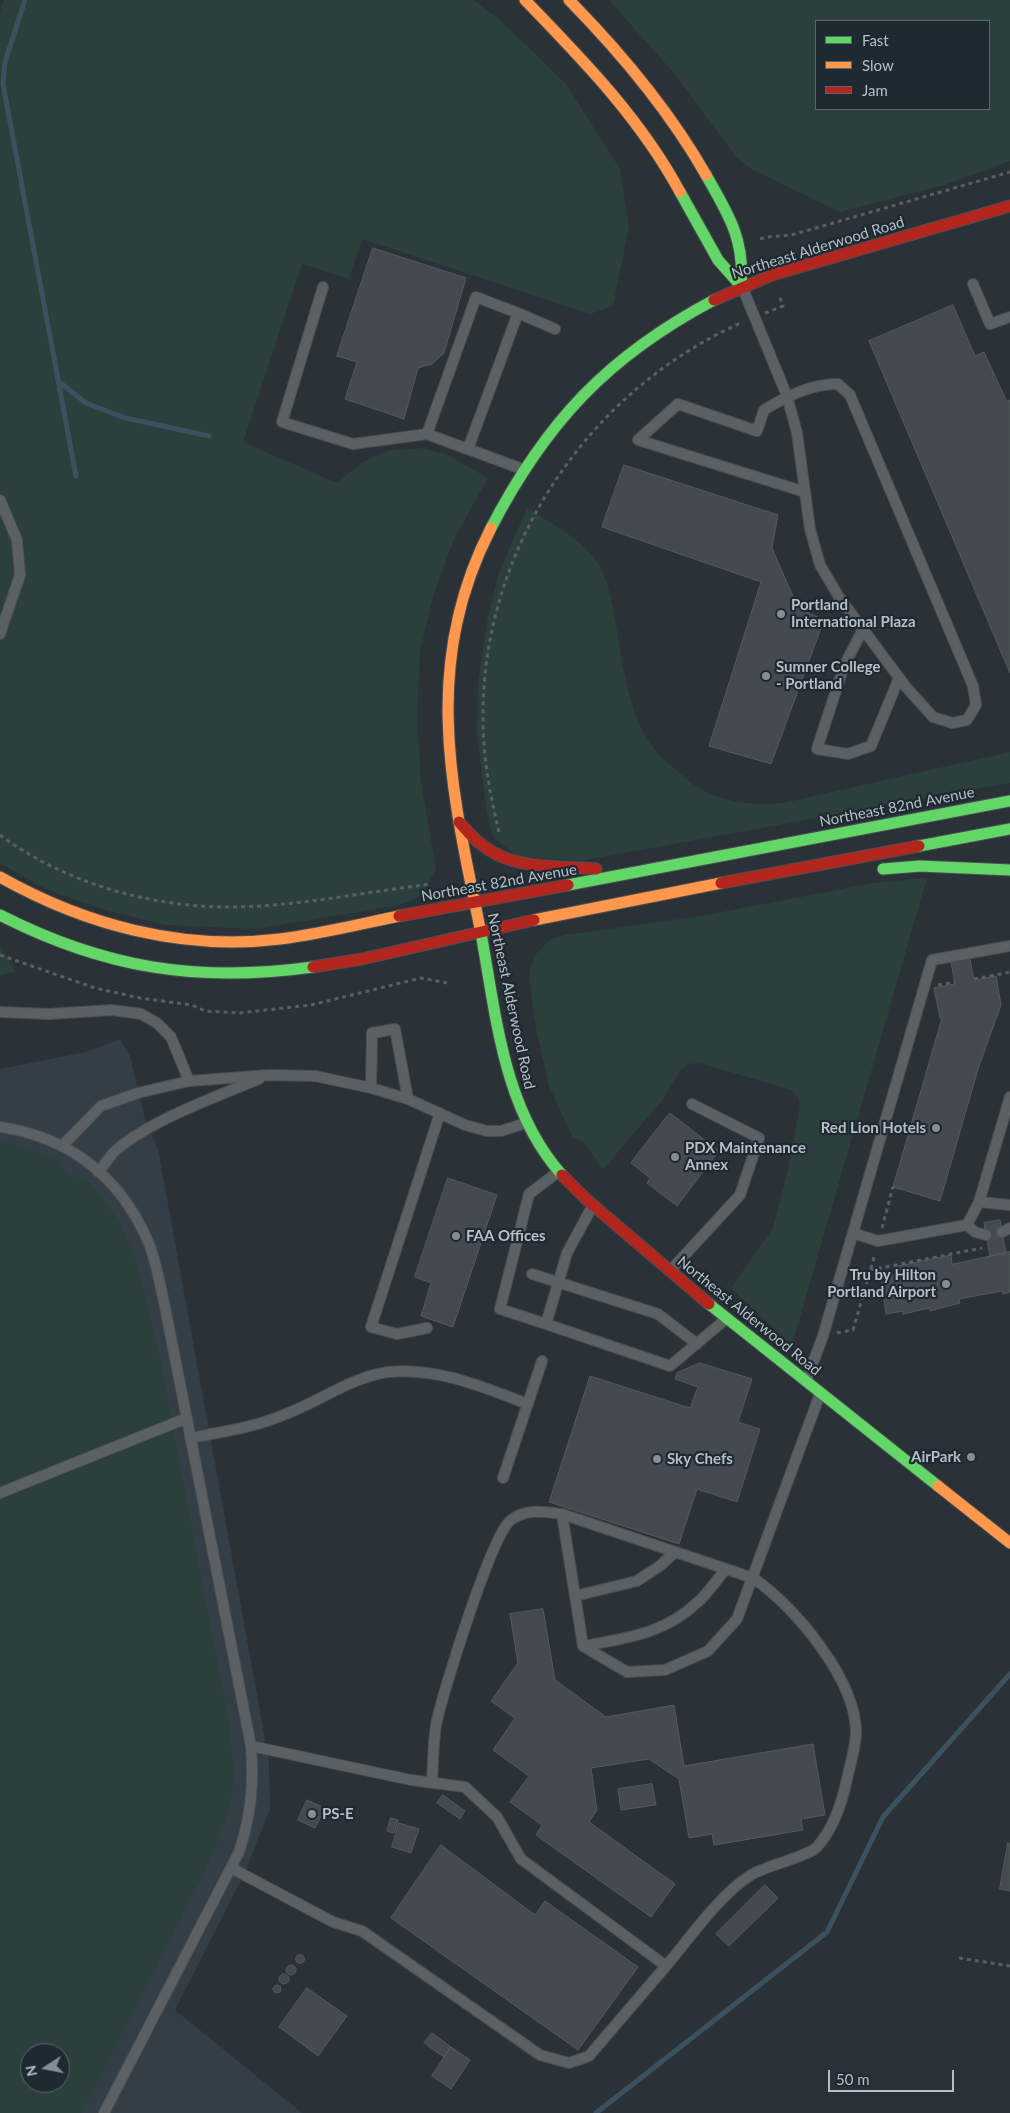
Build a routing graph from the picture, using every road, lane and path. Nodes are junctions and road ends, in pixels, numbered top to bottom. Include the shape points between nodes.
1 (525, 0) edge
2 (569, 0) edge
3 (590, 21) junction
4 (573, 37) junction
5 (1010, 172) edge
6 (1010, 206) edge
7 (759, 239) dead end
8 (973, 284) dead end
9 (741, 286) junction
10 (323, 287) dead end
11 (783, 306) dead end
12 (518, 313) junction
13 (754, 316) junction
14 (1010, 317) edge
15 (555, 329) dead end
16 (787, 396) junction
17 (427, 434) junction
18 (468, 449) junction
19 (523, 469) junction
20 (805, 492) junction
21 (0, 500) edge
22 (863, 629) junction
23 (0, 634) edge
24 (899, 678) junction
25 (1010, 801) edge
26 (459, 822) junction
27 (1010, 829) edge
28 (0, 834) edge
29 (502, 837) dead end
30 (1010, 870) edge
31 (779, 873) junction
32 (632, 874) junction
33 (0, 877) edge
34 (431, 884) dead end
35 (475, 902) junction
36 (0, 914) edge
37 (481, 932) junction
38 (1010, 946) edge
39 (1010, 972) edge
40 (974, 979) dead end
41 (0, 1012) edge
42 (269, 1075) junction
43 (189, 1081) junction
44 (371, 1088) junction
45 (1010, 1097) edge
46 (408, 1099) junction
47 (692, 1104) dead end
48 (440, 1113) junction
49 (527, 1123) junction
50 (0, 1127) edge
51 (63, 1145) junction
52 (98, 1172) junction
53 (558, 1172) junction
54 (894, 1187) dead end
55 (979, 1202) junction
56 (1010, 1205) edge
57 (593, 1206) junction
58 (967, 1225) junction
59 (853, 1233) junction
60 (986, 1235) dead end
61 (878, 1241) junction
62 (991, 1247) dead end
63 (870, 1270) junction
64 (670, 1272) junction
65 (532, 1274) dead end
66 (559, 1283) junction
67 (727, 1318) junction
68 (546, 1324) junction
69 (427, 1328) dead end
70 (823, 1336) junction
71 (697, 1344) junction
72 (542, 1361) dead end
73 (806, 1382) junction
74 (821, 1393) junction
75 (528, 1404) junction
76 (186, 1418) junction
77 (190, 1438) junction
78 (503, 1478) dead end
79 (0, 1493) edge
80 (562, 1514) junction
81 (1010, 1543) edge
82 (675, 1552) junction
83 (726, 1569) junction
84 (753, 1578) junction
85 (575, 1596) junction
86 (583, 1646) junction
87 (251, 1746) junction
88 (432, 1783) junction
89 (231, 1868) junction
90 (959, 1958) dead end
91 (666, 1966) junction
92 (1010, 1966) edge
93 (104, 2113) edge

1 - 4 main road
2 - 3 main road
3 - 4 lane
3 - 9 main road via 644,83 700,165 742,249
4 - 9 main road via 642,130 669,171 718,260
5 - 7 path, Northeast Alderwood Road via 784,237
6 - 9 main road, Northeast Alderwood Road
8 - 14 lane via 990,324
9 - 13 lane
9 - 19 main road, Northeast Alderwood Road via 712,298 660,328 612,365 566,410
10 - 17 lane via 282,422 353,444
11 - 13 path
12 - 15 lane
12 - 17 lane via 476,298
12 - 18 lane
13 - 16 lane
13 - 29 path via 696,346 638,386 598,425 536,509 516,550 494,619 484,683 486,761
16 - 20 lane via 797,433
16 - 20 lane via 764,410 757,431 678,404 638,440
16 - 24 lane via 822,384 838,384 850,395 973,686 976,705 967,720 952,723 933,718
17 - 18 lane
18 - 19 lane
19 - 26 main road, Northeast Alderwood Road via 504,500 476,561 454,630 447,723 451,780
20 - 22 lane via 810,529 820,564
21 - 23 lane via 17,540 20,575
22 - 24 lane
22 - 24 lane via 844,666 817,749 848,754 872,746
25 - 32 main road, Northeast 82nd Avenue
26 - 32 main road via 482,847 512,863
26 - 35 main road, Northeast Alderwood Road
27 - 31 main road
28 - 34 path, Northeast 82nd Avenue via 32,855 94,883 126,894 193,906 261,906
30 - 31 main road via 920,866
31 - 37 main road
32 - 35 main road, Northeast 82nd Avenue
33 - 35 main road, Northeast 82nd Avenue via 44,901 113,927 150,935 222,942 280,939
35 - 37 main road, Northeast Alderwood Road
36 - 37 main road via 50,939 89,953 130,964 203,974 249,974 315,966
37 - 49 main road, Northeast Alderwood Road via 504,1052
38 - 59 lane via 932,960
39 - 40 path
41 - 43 lane via 49,1014 112,1010 141,1014 157,1023 171,1037
42 - 43 lane
42 - 44 lane via 315,1076
42 - 52 lane via 149,1128 114,1152
43 - 51 lane via 101,1106
44 - 46 lane
44 - 46 lane via 372,1033 395,1029
45 - 55 lane
46 - 48 lane
47 - 64 lane via 759,1138 740,1195
48 - 49 lane via 464,1125 488,1131 501,1131
48 - 69 lane via 371,1327 397,1334
49 - 53 main road, Northeast Alderwood Road
50 - 51 lane
51 - 52 lane
52 - 76 lane via 131,1209 148,1240
53 - 57 main road, Northeast Alderwood Road
53 - 68 lane via 529,1194 500,1309
54 - 61 path
55 - 56 lane
55 - 58 lane
57 - 64 main road, Northeast Alderwood Road
57 - 66 lane via 567,1253
58 - 60 lane
58 - 61 lane
59 - 61 lane
59 - 70 lane
61 - 63 path
62 - 63 path
63 - 70 path via 853,1330
64 - 67 main road, Northeast Alderwood Road
65 - 66 lane
66 - 68 lane
66 - 71 lane via 658,1314
67 - 71 lane
67 - 73 main road, Northeast Alderwood Road
68 - 71 lane via 670,1366
70 - 73 lane
72 - 75 lane
73 - 74 main road, Northeast Alderwood Road
74 - 81 main road, Northeast Alderwood Road
74 - 84 lane
75 - 77 lane via 459,1379 429,1373 388,1372 354,1382 254,1426
75 - 78 lane
76 - 77 lane
76 - 79 lane
77 - 87 lane
80 - 82 lane
80 - 85 lane
80 - 88 lane via 526,1512 510,1521 500,1538 473,1607 436,1726
82 - 83 lane
82 - 85 lane via 637,1581
83 - 84 lane
83 - 86 lane via 699,1601 672,1622 641,1636
84 - 86 lane via 737,1619 708,1651 665,1670 627,1672
84 - 91 lane via 769,1588 811,1633 836,1671 847,1698 856,1734 842,1806 816,1849 750,1876 721,1902
85 - 86 lane
87 - 88 lane
87 - 89 lane via 254,1778 250,1809 239,1852
88 - 91 lane via 465,1787 497,1817 521,1859
89 - 91 lane via 333,1922 362,1931 540,2055 569,2063 589,2056
89 - 93 lane
90 - 92 path

